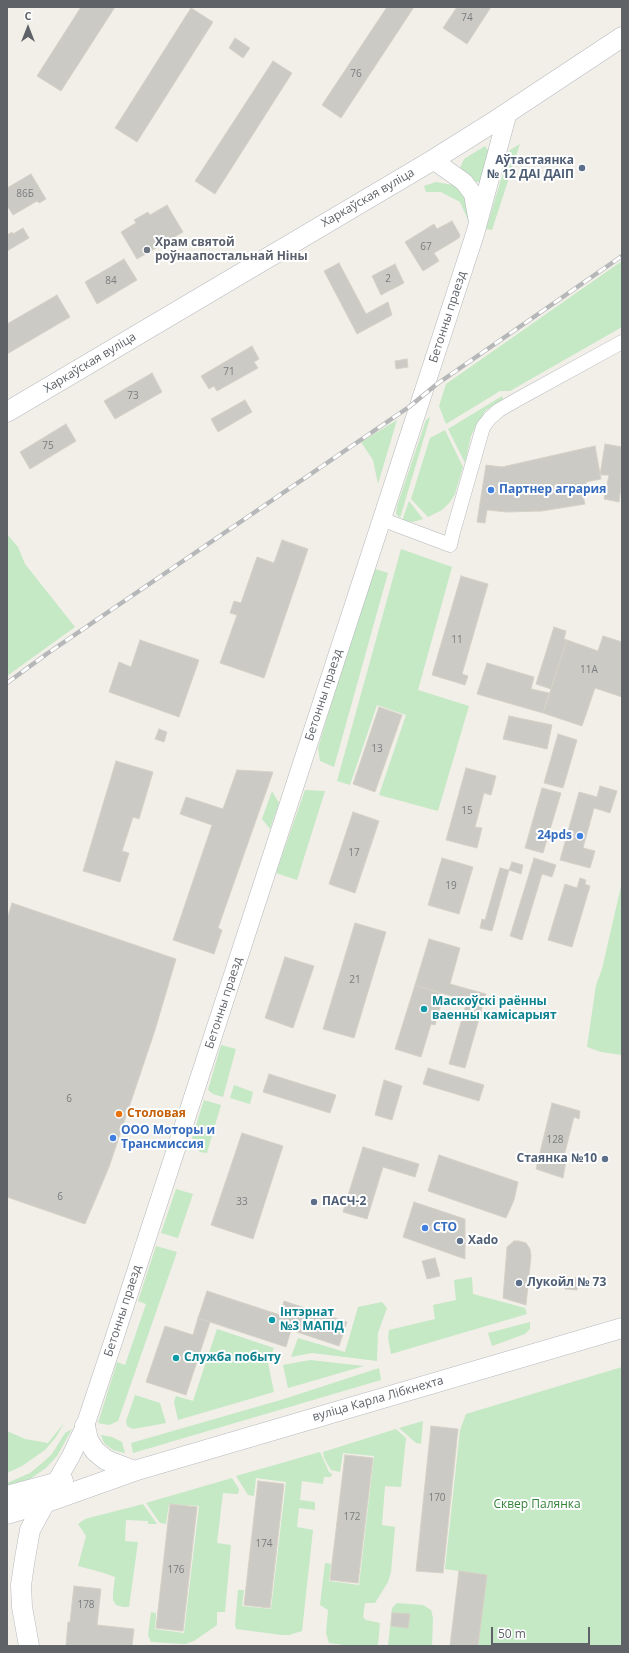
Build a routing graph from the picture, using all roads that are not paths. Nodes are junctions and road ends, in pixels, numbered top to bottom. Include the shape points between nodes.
1 (622, 37) edge
2 (508, 112) junction
3 (433, 160) junction
4 (478, 224) junction
5 (622, 342) edge
6 (7, 412) edge
7 (381, 519) junction
8 (622, 1328) edge
9 (85, 1426) junction
10 (134, 1471) junction
11 (56, 1482) junction
12 (44, 1503) junction
13 (11, 1504) edge
14 (30, 1530) junction
15 (29, 1646) edge

1 - 2 main road, Харкаўская вуліца
2 - 3 main road, Харкаўская вуліца
2 - 4 street, Бетонны праезд
3 - 4 street via 464,182 473,194
3 - 6 main road, Харкаўская вуліца
4 - 7 street, Бетонны праезд
5 - 7 street via 499,410 490,418 483,427 450,545
7 - 9 street, Бетонны праезд
8 - 10 main road, вуліца Карла Лібкнехта
9 - 10 main road via 88,1440 95,1451 106,1460
9 - 11 street, Бетонны праезд
10 - 11 main road, вуліца Карла Лібкнехта
10 - 12 main road, вуліца Карла Лібкнехта
11 - 12 main road
11 - 13 main road, вуліца Карла Лібкнехта
12 - 13 main road, вуліца Карла Лібкнехта
12 - 14 main road
13 - 14 main road via 26,1521
14 - 15 main road via 21,1585

